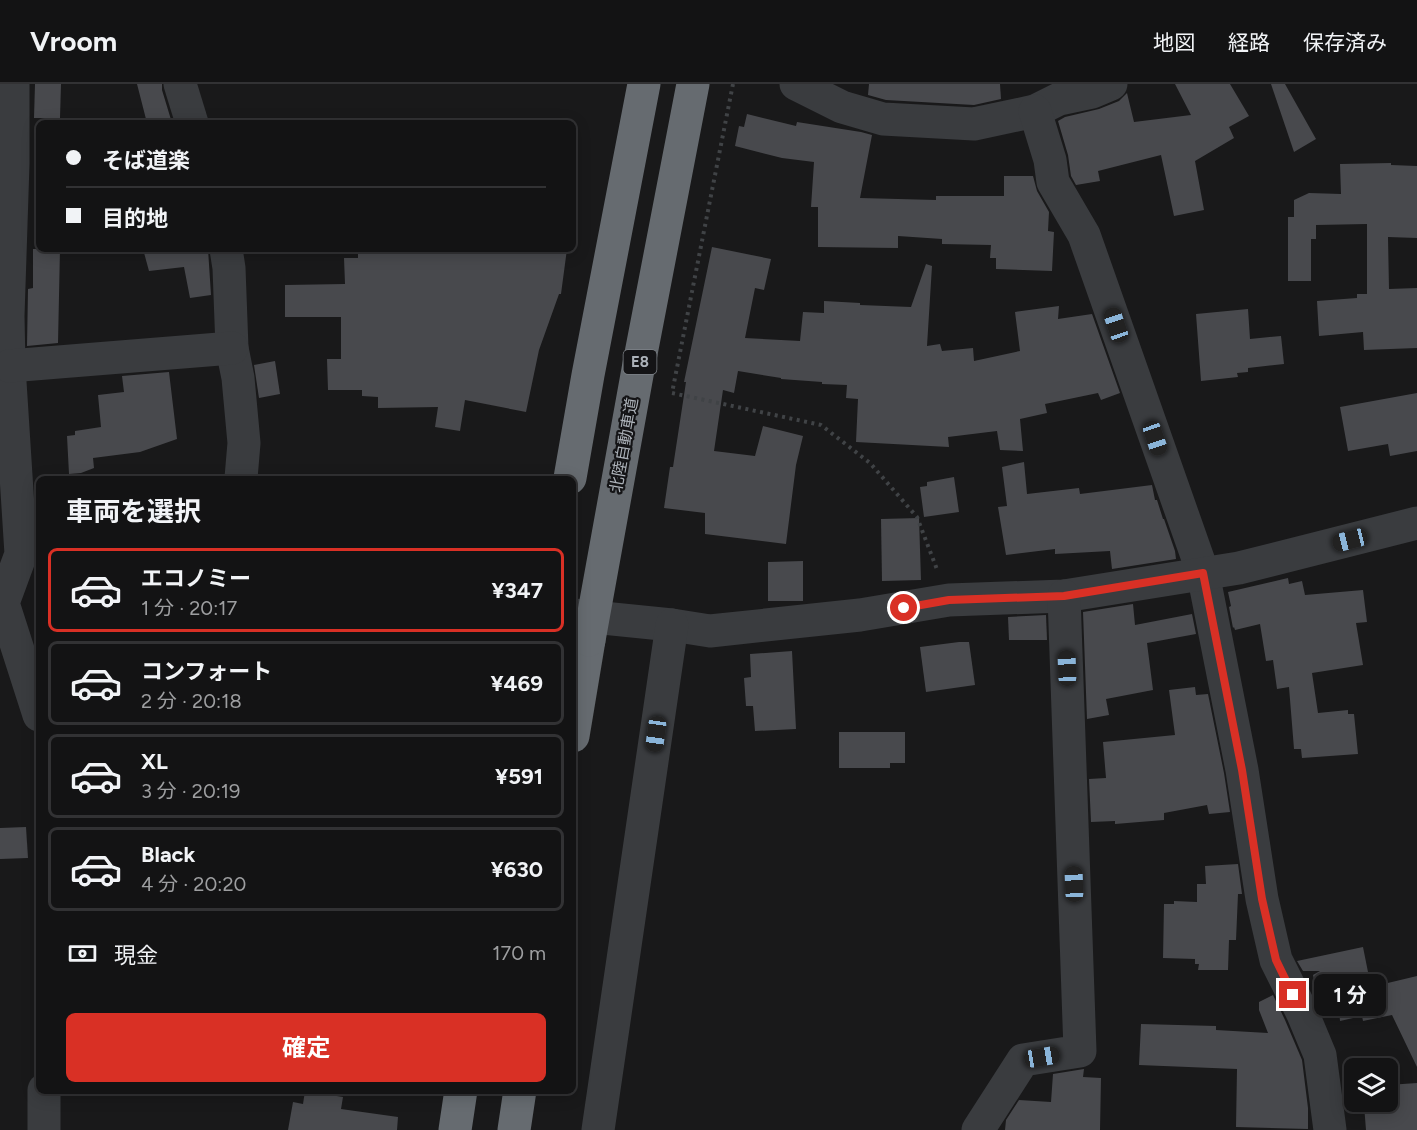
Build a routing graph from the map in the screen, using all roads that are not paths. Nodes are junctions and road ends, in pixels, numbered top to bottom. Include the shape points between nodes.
1 (14, 84) edge
2 (180, 84) edge
3 (644, 84) edge
4 (693, 84) edge
5 (796, 84) edge
6 (1110, 84) edge
7 (1035, 111) junction
8 (191, 120) edge
9 (226, 252) edge
10 (232, 348) junction
11 (6, 380) edge
12 (241, 476) edge
13 (570, 476) edge
14 (1417, 524) edge
15 (30, 555) edge
16 (1203, 573) junction
17 (1064, 596) junction
18 (672, 625) junction
19 (581, 627) edge
20 (576, 695) edge
21 (36, 706) edge
22 (44, 1094) edge
23 (460, 1094) edge
24 (472, 1094) edge
25 (519, 1094) edge
26 (44, 1130) edge
27 (455, 1130) edge
28 (467, 1130) edge
29 (514, 1130) edge
30 (598, 1130) edge
31 (978, 1130) edge
32 (1330, 1130) edge

1 - 11 street
2 - 8 street
3 - 13 highway
4 - 19 highway, 北陸自動車道 / E8, bridge via 639,364
5 - 7 street via 842,107 883,119 974,124
6 - 7 street via 1059,99
7 - 16 street via 1053,182 1084,235
9 - 10 street
10 - 11 street
10 - 12 street via 244,442
11 - 15 street
14 - 16 street via 1239,568
15 - 21 street via 3,603
16 - 17 street
16 - 32 street via 1271,940 1276,960 1320,1055
17 - 18 street via 949,600 860,615 710,631
17 - 31 street via 1080,1052 1023,1060
18 - 19 street
18 - 30 street
19 - 20 highway, 北陸自動車道 / E8
22 - 26 street
23 - 27 highway
24 - 28 highway
25 - 29 highway

